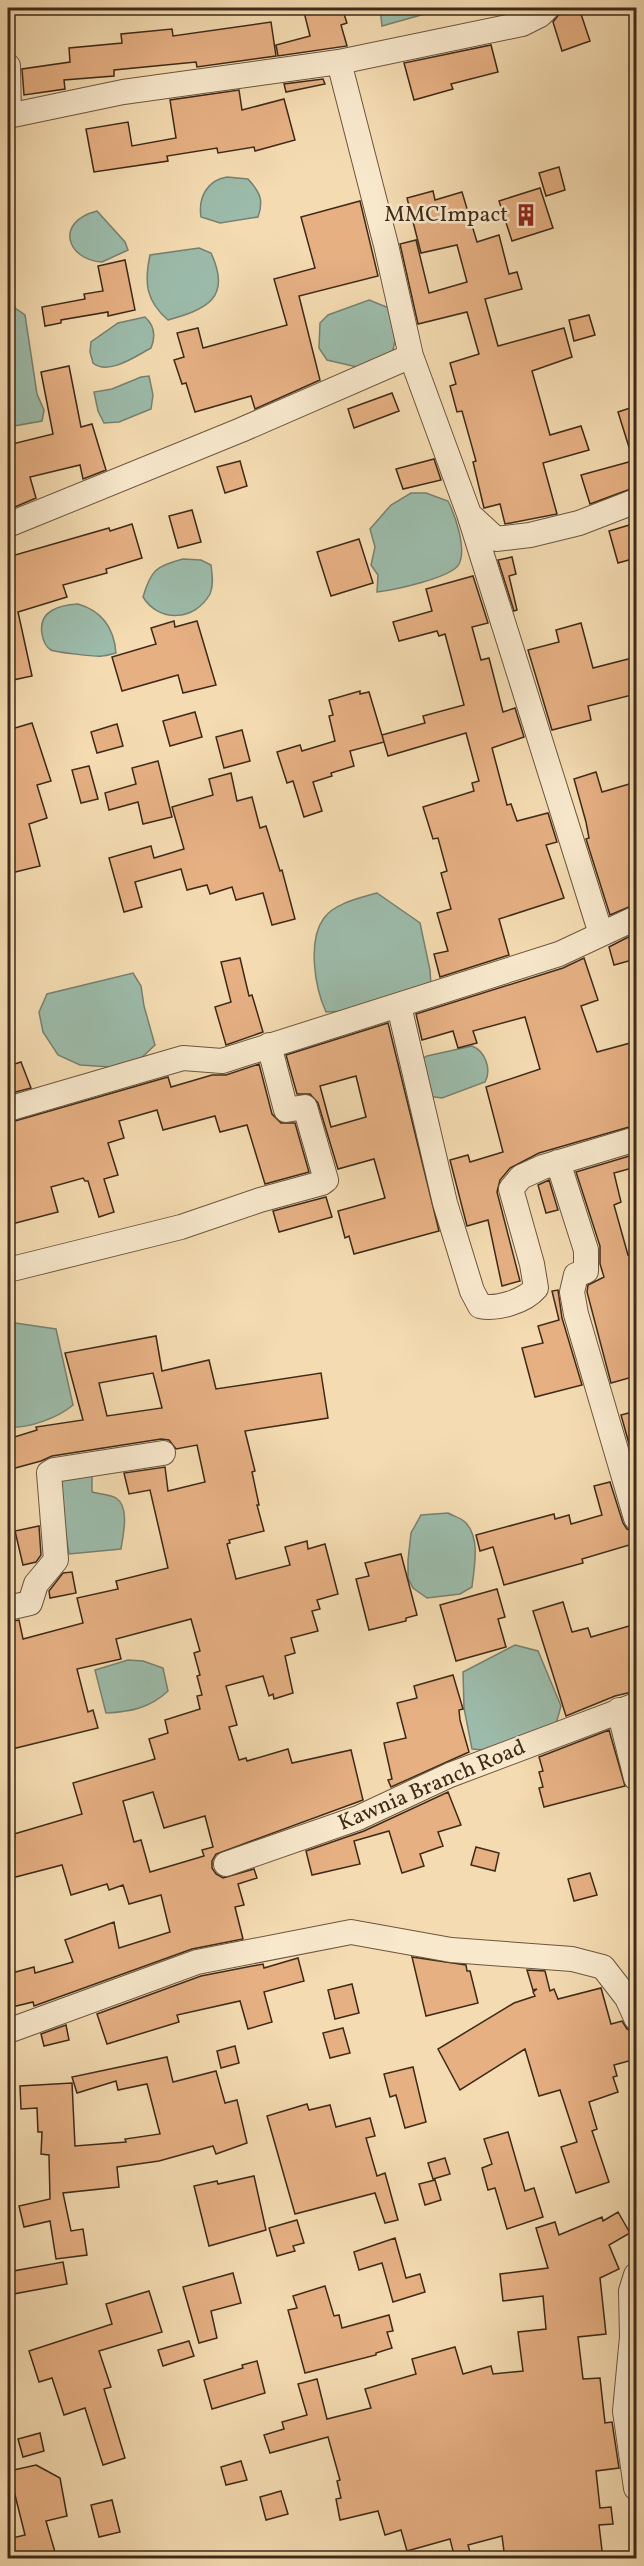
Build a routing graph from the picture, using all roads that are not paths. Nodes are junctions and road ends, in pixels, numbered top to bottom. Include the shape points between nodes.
1 (547, 8) edge
2 (339, 62) junction
3 (8, 66) edge
4 (8, 116) edge
5 (411, 356) junction
6 (636, 501) edge
7 (469, 514) junction
8 (8, 525) edge
9 (636, 918) edge
10 (601, 934) junction
11 (399, 1006) junction
12 (269, 1045) junction
13 (8, 1109) edge
14 (636, 1139) edge
15 (558, 1162) junction
16 (8, 1270) edge
17 (163, 1453) dead end
18 (636, 1518) edge
19 (8, 1608) edge
20 (628, 1708) edge
21 (636, 1778) edge
22 (226, 1864) dead end
23 (636, 2018) edge
24 (8, 2031) edge
25 (636, 2275) edge
26 (636, 2488) edge

1 - 2 street via 522,24
2 - 4 street via 123,92
2 - 5 street
3 - 4 street
5 - 7 street
5 - 8 street
6 - 7 street via 579,523 496,539
7 - 10 street
9 - 10 street
10 - 11 street via 558,954
11 - 12 street
11 - 15 street via 445,1203 480,1306 499,1306 531,1294 536,1288 510,1190 521,1177
12 - 13 street via 222,1061 183,1058
12 - 16 street via 286,1110 305,1107 326,1180 322,1184 181,1227
14 - 15 street
15 - 18 street via 586,1251 586,1271 576,1275 572,1292 576,1314
17 - 19 street via 49,1473 56,1560 36,1584 30,1603
20 - 21 street
20 - 22 street, Kawnia Branch Road via 450,1775 358,1818
23 - 24 street via 627,1998 603,1967 572,1959 451,1950 351,1932 197,1962
25 - 26 street via 631,2291 632,2337 625,2411

